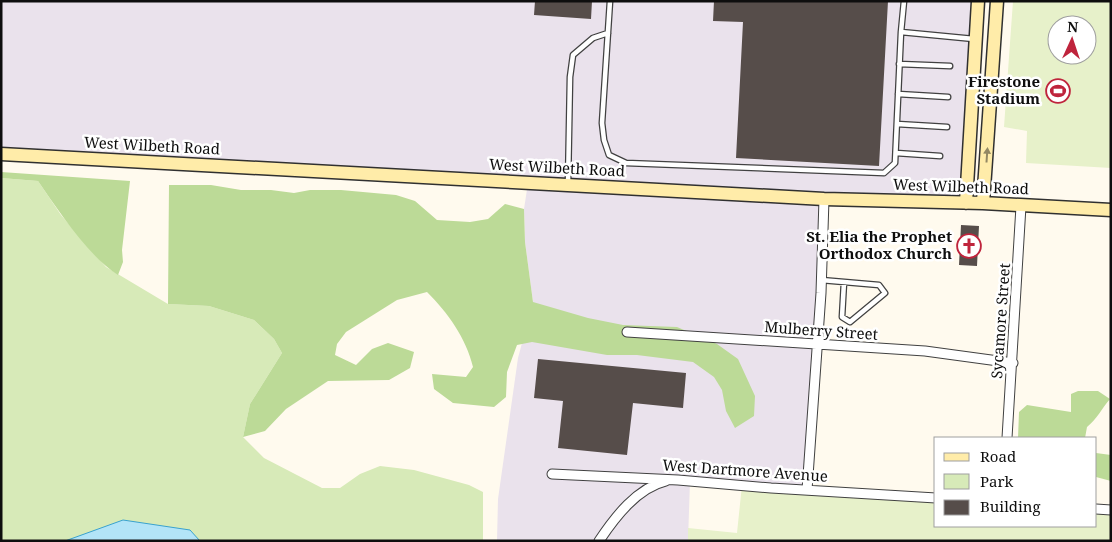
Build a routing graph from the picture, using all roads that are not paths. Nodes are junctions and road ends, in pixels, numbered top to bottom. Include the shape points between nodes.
1 (610, 1) edge
2 (904, 1) edge
3 (978, 1) edge
4 (997, 1) edge
5 (901, 32) junction
6 (608, 33) junction
7 (976, 39) junction
8 (900, 64) junction
9 (950, 66) dead end
10 (898, 94) junction
11 (948, 97) dead end
12 (897, 124) junction
13 (947, 127) dead end
14 (896, 153) junction
15 (1, 154) edge
16 (940, 156) dead end
17 (568, 185) junction
18 (824, 198) junction
19 (966, 203) junction
20 (983, 204) junction
21 (1021, 206) junction
22 (1111, 210) edge
23 (822, 280) junction
24 (844, 282) junction
25 (627, 332) dead end
26 (818, 345) junction
27 (1013, 363) junction
28 (1007, 437) edge
29 (552, 474) dead end
30 (678, 480) junction
31 (807, 490) junction
32 (934, 498) edge
33 (1097, 509) edge
34 (1111, 510) edge
35 (599, 541) edge

1 - 6 lane
2 - 5 lane
3 - 7 main road
20 -> 4 main road
5 - 7 lane
5 - 8 lane
6 - 14 lane via 602,123 604,140 609,154 626,163 884,173 895,163
6 - 17 lane via 593,38 573,56
7 - 19 main road
8 - 9 lane
8 - 10 lane
10 - 11 lane
10 - 12 lane
12 - 13 lane
12 - 14 lane
14 - 16 lane
15 - 17 main road, West Wilbeth Road
17 - 18 main road, West Wilbeth Road
18 - 19 main road, West Wilbeth Road
18 - 23 street
19 - 20 main road, West Wilbeth Road
20 - 21 main road, West Wilbeth Road
21 - 22 main road, West Wilbeth Road
21 - 27 street, Sycamore Street
23 - 24 lane
23 - 26 street
24 - 24 lane via 878,285 885,293 850,322 842,317
25 - 26 street, Mulberry Street
26 - 27 street, Mulberry Street via 925,351
26 - 31 street
27 - 28 street, Sycamore Street
29 - 30 street, West Dartmore Avenue
30 - 31 street, West Dartmore Avenue
30 - 35 street via 655,485 640,494
31 - 32 street, West Dartmore Avenue
33 - 34 street

